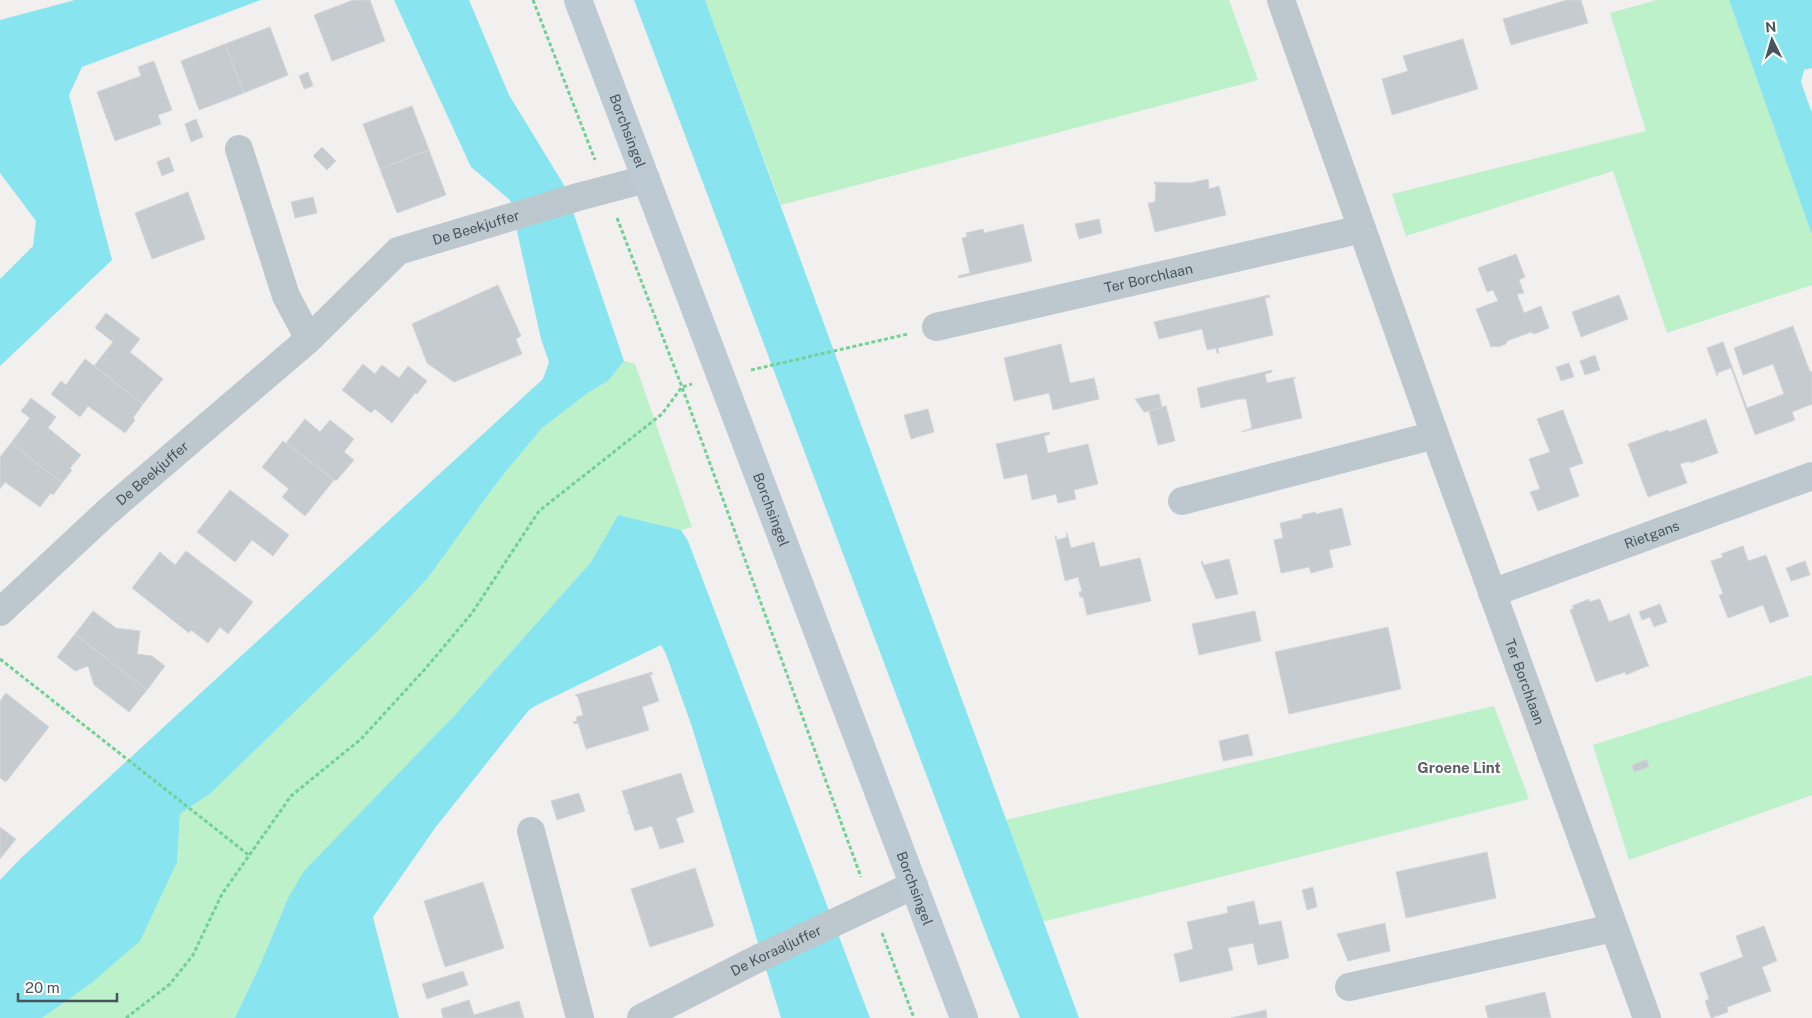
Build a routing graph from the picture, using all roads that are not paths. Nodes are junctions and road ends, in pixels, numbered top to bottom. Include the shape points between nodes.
1 (578, 0) edge
2 (1280, 0) edge
3 (239, 149) dead end
4 (646, 179) junction
5 (1362, 229) junction
6 (936, 327) road end
7 (309, 339) junction
8 (1435, 435) junction
9 (1812, 476) edge
10 (1182, 501) dead end
11 (1492, 593) junction
12 (0, 612) edge
13 (531, 831) dead end
14 (914, 885) junction
15 (1613, 928) junction
16 (1349, 987) dead end
17 (580, 1018) edge
18 (641, 1018) edge
19 (964, 1018) edge
20 (1646, 1018) edge

1 - 4 main road, Borchsingel
2 - 5 street, Ter Borchlaan
3 - 7 street via 286,296
4 - 7 street, De Beekjuffer via 398,251
4 - 14 main road, Borchsingel
5 - 6 street, Ter Borchlaan
5 - 8 street, Ter Borchlaan
7 - 12 street, De Beekjuffer via 107,512
8 - 10 street
8 - 11 street, Ter Borchlaan
9 - 11 street, Rietgans
11 - 15 street, Ter Borchlaan
13 - 17 street
14 - 18 street, De Koraaljuffer
14 - 19 main road, Borchsingel
15 - 16 street
15 - 20 street, Ter Borchlaan

